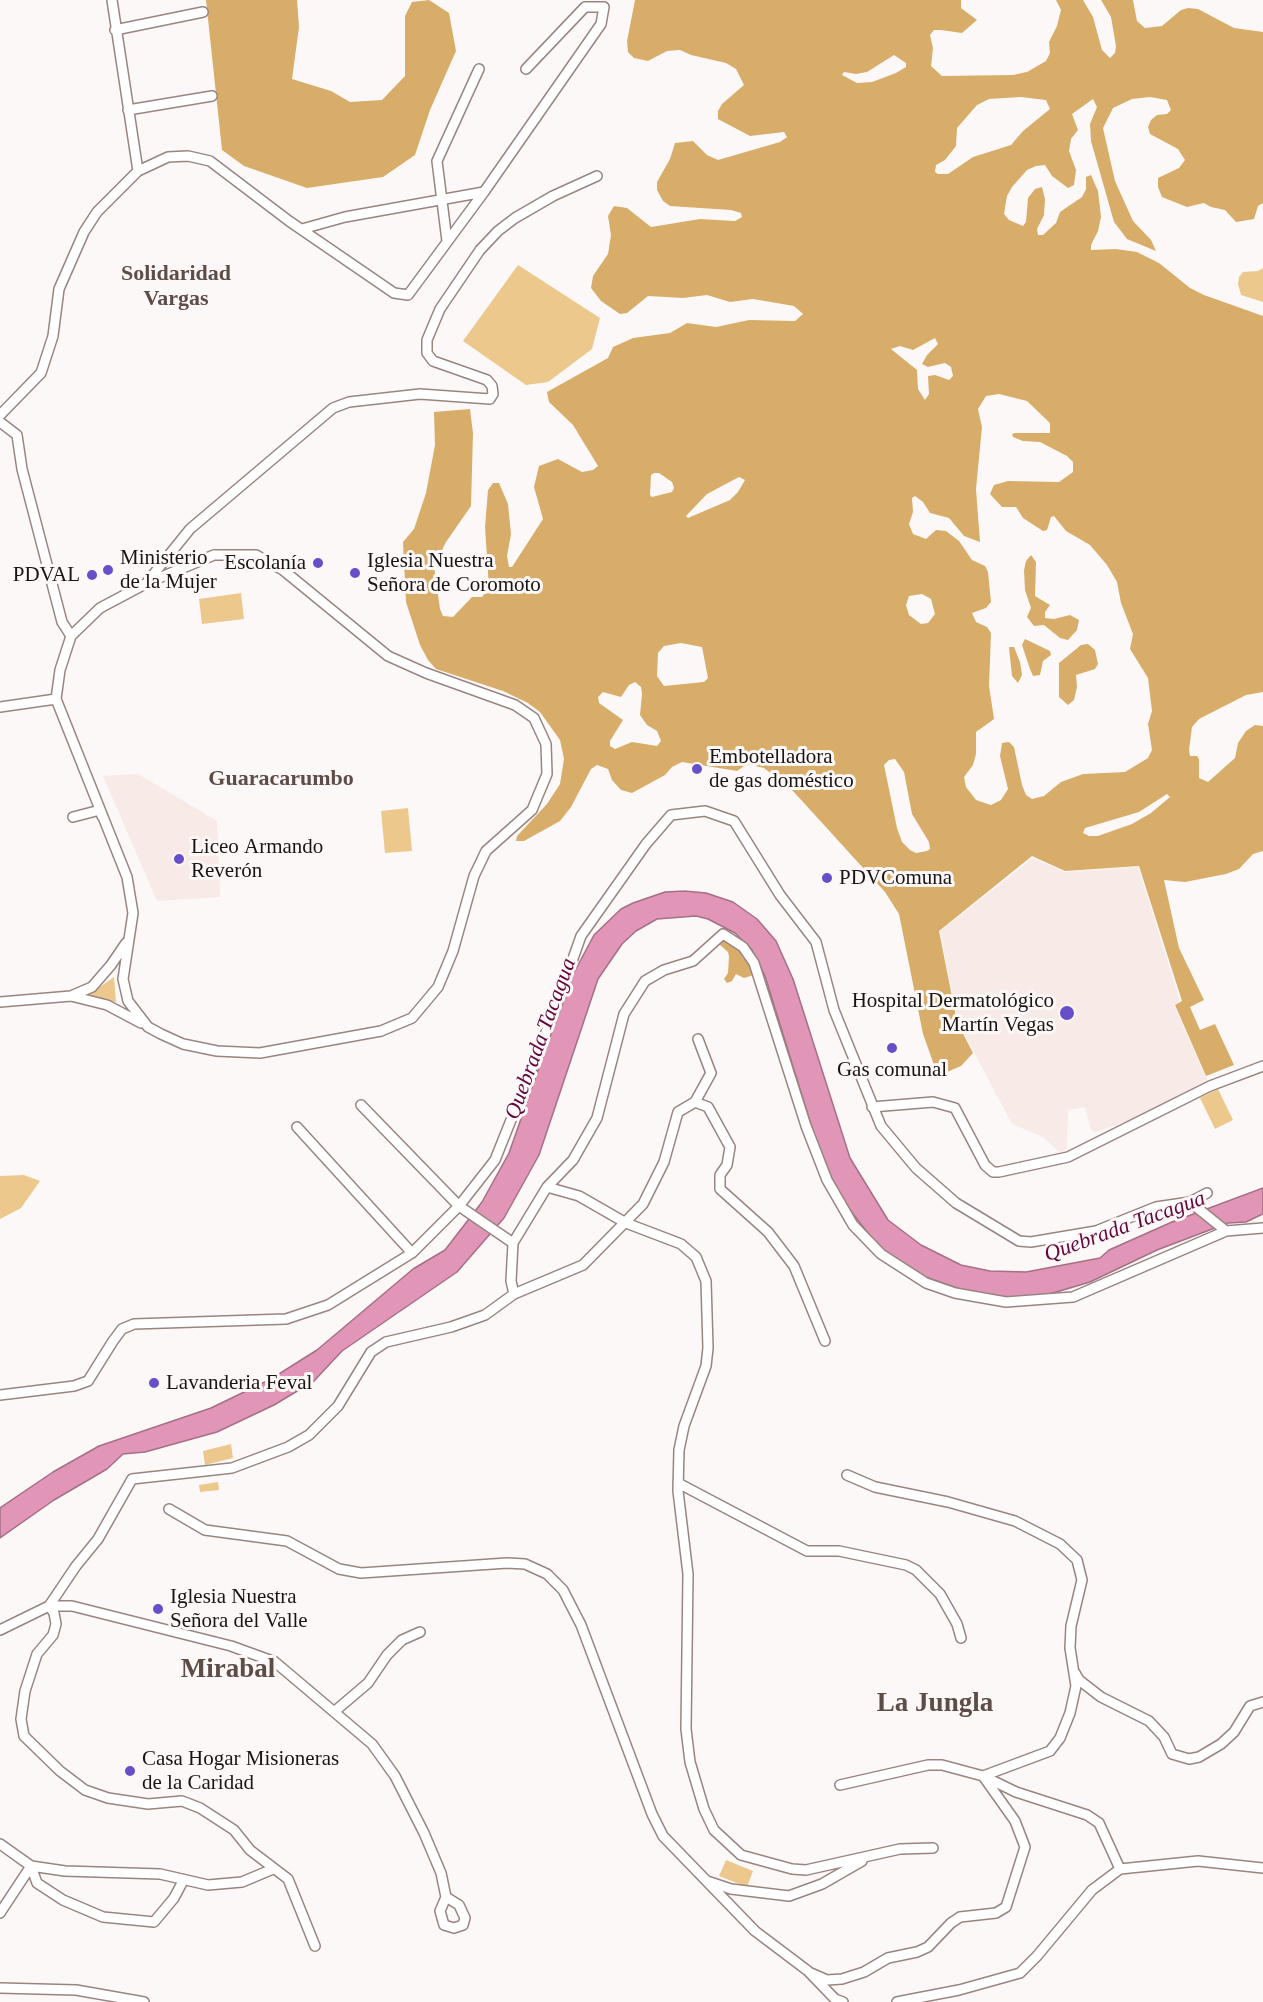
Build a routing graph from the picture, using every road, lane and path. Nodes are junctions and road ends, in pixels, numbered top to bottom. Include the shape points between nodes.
1 (112, 0) edge
2 (203, 12) dead end
3 (115, 30) junction
4 (479, 69) dead end
5 (526, 69) dead end
6 (212, 96) dead end
7 (128, 110) junction
8 (138, 171) junction
9 (597, 176) dead end
10 (484, 192) junction
11 (443, 202) junction
12 (302, 229) junction
13 (447, 241) junction
14 (0, 415) edge
15 (0, 422) edge
16 (147, 583) junction
17 (71, 636) junction
18 (56, 699) junction
19 (0, 707) edge
20 (100, 810) junction
21 (73, 817) dead end
22 (128, 941) junction
23 (71, 996) junction
24 (0, 1002) edge
25 (148, 1027) junction
26 (698, 1039) dead end
27 (1263, 1066) edge
28 (695, 1102) junction
29 (361, 1105) dead end
30 (872, 1107) junction
31 (297, 1127) dead end
32 (547, 1187) junction
33 (1207, 1193) dead end
34 (1190, 1202) junction
35 (459, 1206) junction
36 (626, 1223) junction
37 (1263, 1228) edge
38 (1223, 1229) junction
39 (510, 1242) junction
40 (412, 1252) junction
41 (514, 1294) junction
42 (825, 1341) dead end
43 (0, 1395) edge
44 (847, 1475) dead end
45 (678, 1483) junction
46 (169, 1509) dead end
47 (49, 1606) junction
48 (0, 1630) edge
49 (420, 1632) dead end
50 (961, 1638) dead end
51 (1074, 1671) junction
52 (1263, 1702) edge
53 (335, 1711) junction
54 (982, 1776) junction
55 (840, 1785) dead end
56 (0, 1844) edge
57 (933, 1848) dead end
58 (870, 1857) junction
59 (31, 1866) junction
60 (1263, 1868) edge
61 (273, 1869) junction
62 (1120, 1869) junction
63 (704, 1880) junction
64 (183, 1881) junction
65 (446, 1897) dead end
66 (0, 1913) edge
67 (315, 1946) dead end
68 (808, 1971) junction
69 (0, 1988) edge
70 (144, 2002) edge
71 (843, 2002) edge
72 (897, 2002) edge

1 - 3 street
2 - 3 street
3 - 7 street
4 - 11 street via 437,161
5 - 10 street via 585,7 604,7 601,24
6 - 7 street
7 - 8 street
8 - 12 street via 168,157 210,161
8 - 14 street via 97,212 84,232 59,290 53,336 41,373
9 - 16 street via 552,196 507,224 480,250 440,309 427,340 427,353 433,361 487,380 492,386 490,399 420,394 349,402 333,408 190,529
10 - 11 street
10 - 13 street
11 - 12 street via 345,217
11 - 13 street
12 - 13 street via 401,296 408,295
15 - 17 street via 17,435 59,612
16 - 17 street via 100,608
16 - 25 street via 214,555 256,555 284,570 388,656 514,705 534,718 546,744 547,774 532,810 486,851 438,987 412,1018 381,1030 260,1053 217,1051 183,1044
17 - 18 street
18 - 19 street
18 - 20 street
20 - 21 street
20 - 22 street via 127,877 133,913
22 - 23 street via 92,987
22 - 25 street via 123,980 128,1001
23 - 24 street
23 - 25 street via 107,1005
26 - 28 street via 711,1073
27 - 30 street via 1210,1086 1068,1156 999,1172 986,1165 955,1108 933,1102
28 - 36 street via 678,1112 664,1162 643,1204
28 - 42 street via 708,1107 730,1147 727,1165 720,1175 720,1189 768,1232 794,1266
29 - 35 street
30 - 34 street via 881,1126 939,1190 1019,1241 1082,1235 1156,1207
30 - 35 street via 834,1010 816,942 780,895 734,821 705,811 671,814 585,929 495,1160
31 - 40 street
32 - 36 street via 579,1196
32 - 38 street via 573,1160 597,1118 624,1014 645,981 693,961 723,934 743,947 754,963 827,1180 853,1224 881,1254 926,1282 955,1293 1006,1302 1073,1297
32 - 39 street
33 - 34 street
34 - 38 street
35 - 39 street
35 - 40 street
36 - 41 street via 583,1265
36 - 45 street via 681,1244 696,1257 706,1281 706,1366 684,1426
37 - 38 street
39 - 41 street
40 - 43 street via 328,1305 286,1319 134,1324 122,1329 88,1381
41 - 47 street via 485,1315 386,1342 371,1352 338,1406 309,1435 288,1447 232,1468 132,1479 98,1539
44 - 51 street via 875,1487 1016,1521 1065,1548 1077,1560 1082,1580 1071,1626
45 - 50 street via 807,1551 839,1551 916,1570 940,1594
45 - 58 street via 688,1574 686,1729 694,1781 714,1830 741,1855 792,1869 806,1870
46 - 63 street via 205,1530 287,1541 350,1571 507,1563 531,1566 547,1575 563,1590 581,1625 663,1836
47 - 48 street
47 - 53 street via 72,1606 275,1662
47 - 61 street via 56,1624 53,1635 37,1654 25,1691 21,1719 24,1736 85,1790 108,1798 148,1804 182,1801 200,1808 234,1830
49 - 53 street via 402,1640 368,1683
51 - 52 street via 1079,1680 1101,1697 1149,1721 1178,1757 1199,1757 1221,1744 1234,1732 1250,1706
51 - 54 street via 1076,1686 1070,1713 1050,1751
53 - 65 street via 372,1744 395,1776 441,1873
54 - 55 street via 928,1765
54 - 62 street via 1016,1792 1088,1815 1099,1823
54 - 68 street via 1015,1821 1025,1847 1006,1907 985,1916 960,1917 928,1947 888,1958 864,1972 827,1980
56 - 59 street
57 - 58 street via 900,1849
58 - 63 street via 822,1884 789,1896 731,1889
59 - 64 street via 160,1874
59 - 64 street via 37,1883 63,1900 103,1917 134,1921 154,1922
59 - 66 street
60 - 62 street via 1198,1862
61 - 64 street via 242,1882 208,1886
61 - 67 street via 288,1879
62 - 72 street via 1092,1890 1020,1972 959,1990
63 - 68 street via 755,1930
68 - 71 street via 835,1999
69 - 70 street via 76,1990

